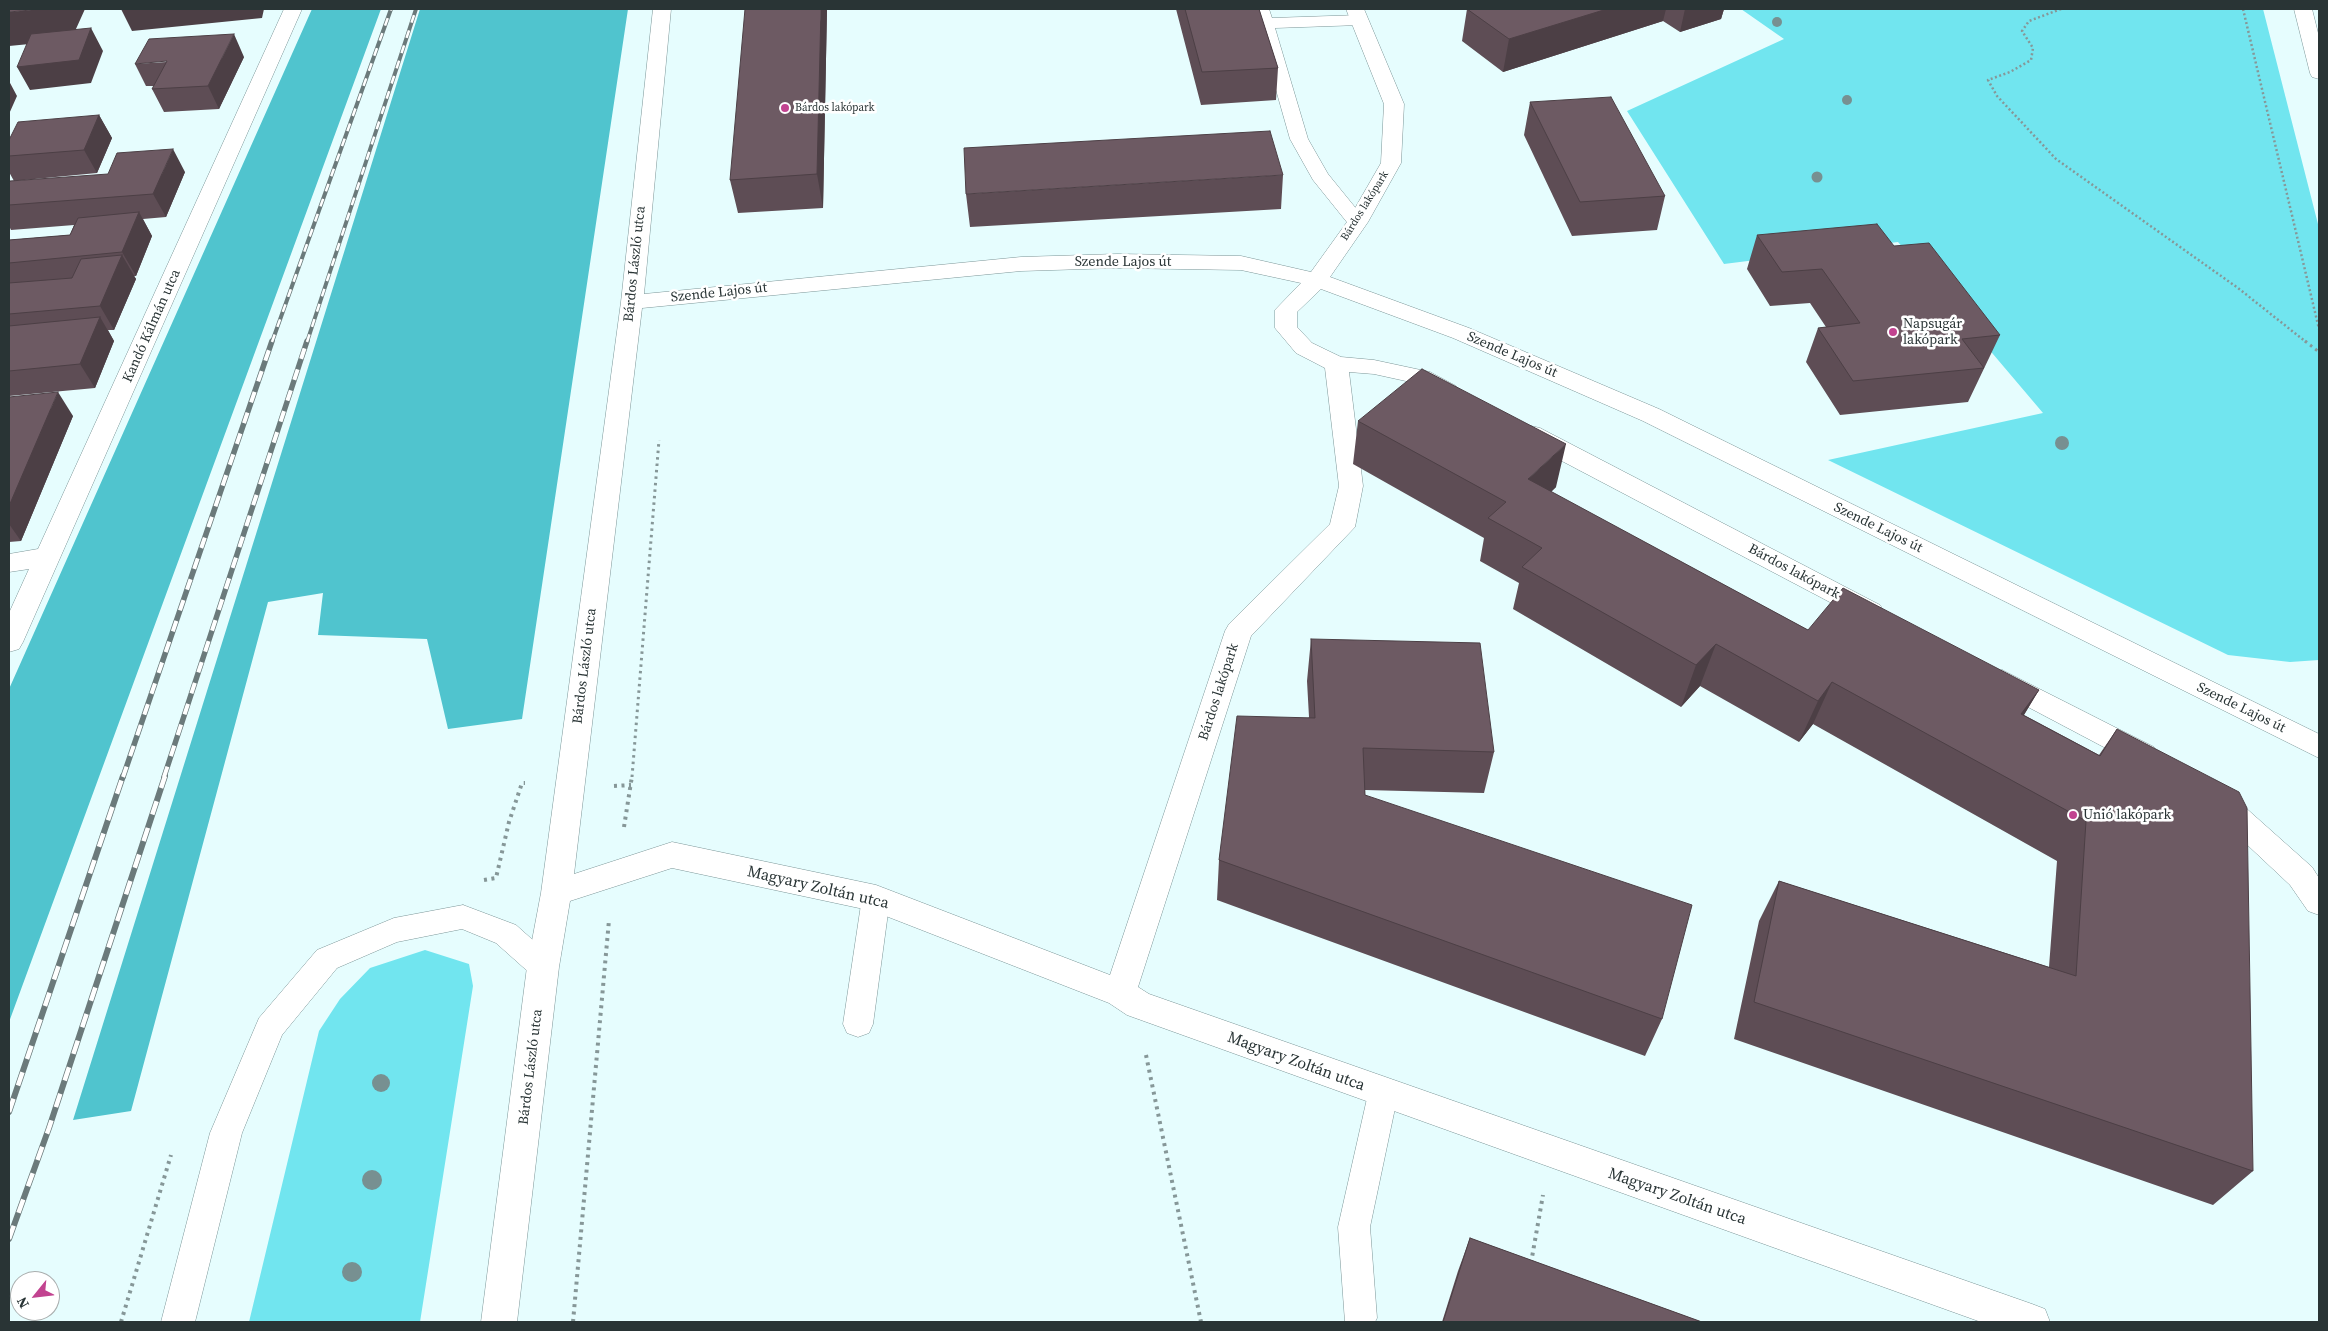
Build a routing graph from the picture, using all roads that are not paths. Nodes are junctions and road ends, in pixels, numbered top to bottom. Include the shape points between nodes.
1 (293, 9) edge
2 (662, 9) edge
3 (2303, 9) edge
4 (1357, 14) edge
5 (1263, 16) edge
6 (2316, 55) edge
7 (2319, 73) edge
8 (1357, 222) junction
9 (1316, 280) junction
10 (632, 302) junction
11 (1336, 364) junction
12 (1466, 400) edge
13 (1511, 424) edge
14 (48, 558) junction
15 (9, 563) edge
16 (1891, 622) edge
17 (9, 642) edge
18 (1979, 669) edge
19 (2319, 747) edge
20 (2165, 766) edge
21 (2197, 787) edge
22 (556, 893) junction
23 (876, 898) junction
24 (2319, 902) edge
25 (543, 967) junction
26 (1120, 993) junction
27 (858, 1024) dead end
28 (1383, 1094) junction
29 (1360, 1318) dead end
30 (178, 1322) edge
31 (499, 1322) edge
32 (2032, 1322) edge

1 - 14 street, Kandó Kálmán utca
2 - 10 street, Bárdos László utca
3 - 6 street
4 - 5 lane
4 - 8 street, Bárdos lakópark via 1394,104 1391,164
5 - 8 lane via 1300,138 1320,176
6 - 7 street
8 - 9 street, Bárdos lakópark
9 - 10 street, Szende Lajos út via 1241,263 1117,261 1021,264
9 - 11 street, Bárdos lakópark via 1286,310 1286,328 1304,348
9 - 19 street, Szende Lajos út via 1453,330 1651,415
10 - 22 street, Bárdos László utca
11 - 12 street, Bárdos lakópark via 1374,367 1422,377
11 - 26 street, Bárdos lakópark via 1352,486 1342,527 1239,631
13 - 16 street, Bárdos lakópark
14 - 15 street
14 - 17 street, Kandó Kálmán utca
18 - 20 street
21 - 24 street via 2221,802 2301,876
22 - 23 street, Magyary Zoltán utca via 672,855
22 - 25 street, Bárdos László utca
23 - 26 street, Magyary Zoltán utca
23 - 27 lane
25 - 30 lane via 506,934 463,917 394,930 327,959 270,1027 226,1133
25 - 31 street, Bárdos László utca
26 - 28 street, Magyary Zoltán utca via 1138,1005
28 - 29 lane via 1354,1227
28 - 32 street, Magyary Zoltán utca

